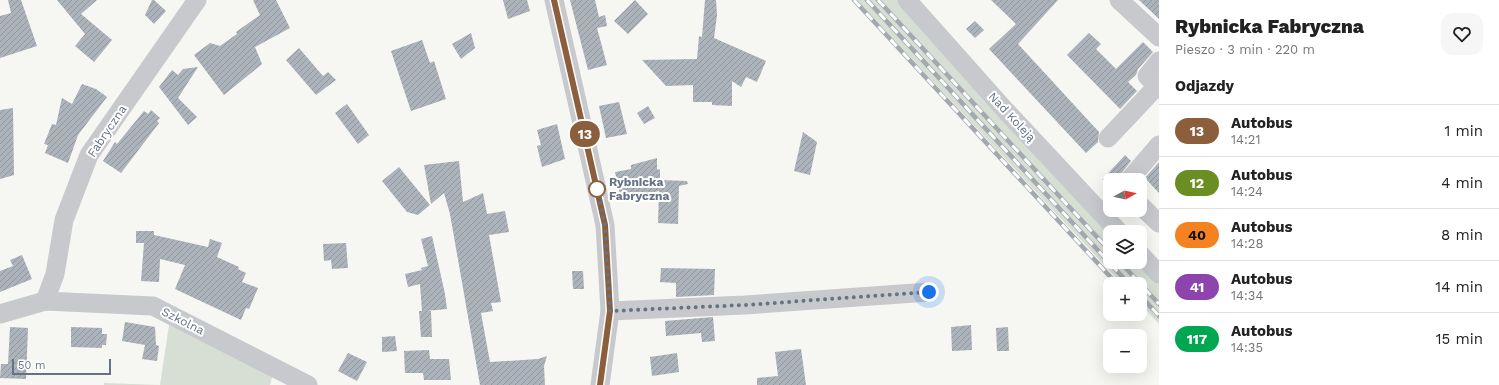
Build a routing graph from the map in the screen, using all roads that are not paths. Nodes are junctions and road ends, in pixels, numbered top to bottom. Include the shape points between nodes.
1 (197, 0) edge
2 (554, 0) edge
3 (907, 0) edge
4 (1119, 0) edge
5 (1159, 37) edge
6 (1159, 61) edge
7 (1158, 87) edge
8 (1108, 138) dead end
9 (1159, 145) edge
10 (1134, 173) edge
11 (1147, 212) edge
12 (1159, 223) edge
13 (1112, 225) edge
14 (1147, 261) edge
15 (1159, 274) edge
16 (929, 292) dead end
17 (45, 301) junction
18 (610, 311) junction
19 (0, 314) edge
20 (308, 385) edge
21 (600, 385) edge

1 - 17 street, Fabryczna via 89,155 64,220 55,274
2 - 18 street via 605,225
3 - 13 street, Nad Koleją
4 - 5 street
6 - 7 street via 1147,76
7 - 8 street
9 - 10 street
11 - 12 street
14 - 15 street
16 - 18 street via 745,305
17 - 19 street, Szkolna
17 - 20 street, Szkolna via 153,306
18 - 21 street

